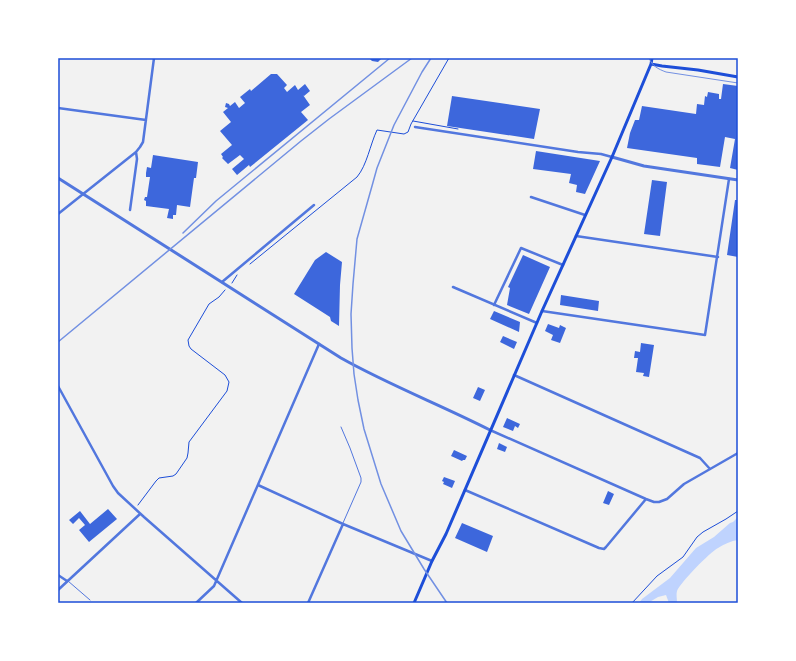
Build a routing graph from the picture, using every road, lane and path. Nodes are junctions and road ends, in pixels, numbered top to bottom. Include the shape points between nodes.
1 (154, 58) edge
2 (449, 58) edge
3 (652, 58) edge
4 (651, 64) junction
5 (738, 77) edge
6 (58, 108) edge
7 (146, 120) junction
8 (415, 127) dead end
9 (136, 152) junction
10 (612, 157) junction
11 (58, 178) edge
12 (729, 179) junction
13 (738, 180) edge
14 (83, 194) junction
15 (531, 197) dead end
16 (314, 205) dead end
17 (130, 210) dead end
18 (58, 214) edge
19 (585, 216) junction
20 (576, 236) junction
21 (718, 257) junction
22 (563, 264) junction
23 (247, 267) dead end
24 (236, 275) dead end
25 (222, 282) junction
26 (232, 283) dead end
27 (453, 286) dead end
28 (225, 290) dead end
29 (494, 304) junction
30 (542, 311) junction
31 (537, 323) junction
32 (319, 344) junction
33 (514, 375) junction
34 (58, 386) edge
35 (340, 427) dead end
36 (490, 430) junction
37 (738, 453) edge
38 (710, 468) junction
39 (258, 484) junction
40 (464, 490) junction
41 (646, 499) junction
42 (137, 506) dead end
43 (738, 511) edge
44 (140, 514) junction
45 (343, 524) junction
46 (432, 561) junction
47 (58, 575) edge
48 (217, 580) junction
49 (67, 581) junction
50 (58, 590) edge
51 (90, 600) dead end
52 (196, 603) edge
53 (242, 603) edge
54 (308, 603) edge
55 (414, 603) edge
56 (632, 603) edge

1 - 7 street
2 - 23 path via 408,132 404,134 377,130 362,171 357,177
3 - 4 main road
4 - 5 main road
4 - 10 main road
6 - 7 street
7 - 9 street via 143,142
8 - 10 street
9 - 14 street
9 - 17 street
10 - 12 street via 644,166
10 - 19 main road
11 - 14 street
12 - 13 street
12 - 21 street
14 - 18 street
14 - 25 street
15 - 19 street
16 - 25 street
19 - 20 main road
20 - 21 street
20 - 22 main road
21 - 30 street via 705,335
22 - 29 street via 521,248
22 - 30 main road
24 - 26 path
25 - 32 street
27 - 29 street
28 - 42 path via 209,304 188,344 225,375 229,382 227,391 189,442 187,458 176,474 156,481
29 - 31 street
30 - 31 main road
31 - 33 main road
32 - 36 street via 358,368
32 - 39 street
33 - 36 main road
33 - 38 street via 700,458
34 - 44 street via 113,486
35 - 45 lane via 361,478
36 - 40 main road
36 - 41 street
37 - 38 street
38 - 41 street via 684,484 669,498 660,502
39 - 45 street
39 - 48 street
40 - 41 street via 604,549
40 - 46 main road
43 - 56 path via 697,537 683,556 657,576
44 - 48 street
44 - 49 street
45 - 46 street
45 - 54 street
46 - 55 main road
47 - 49 street
48 - 52 street
48 - 53 street
49 - 50 street
49 - 51 lane

